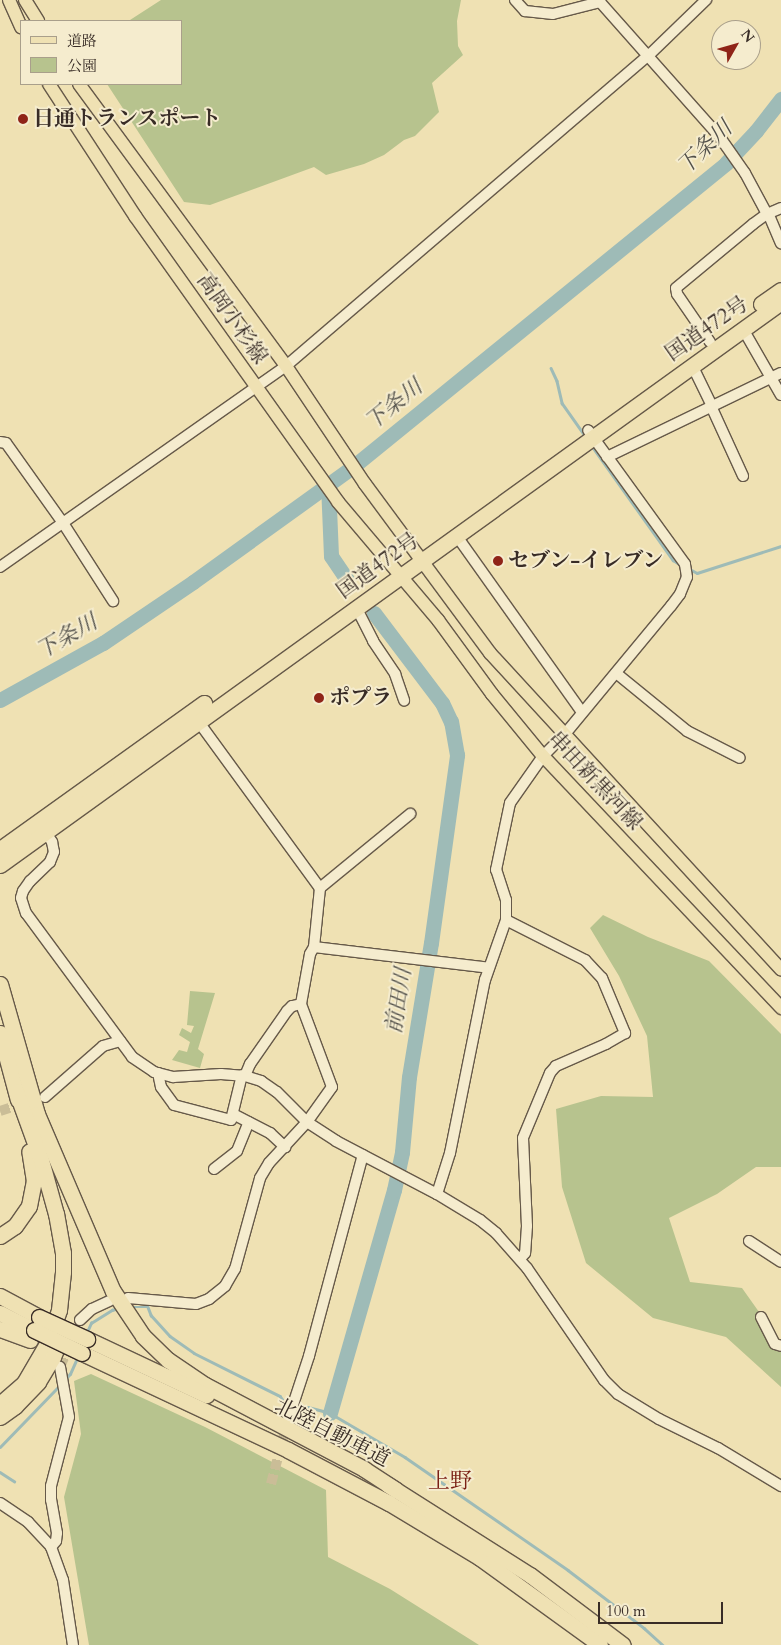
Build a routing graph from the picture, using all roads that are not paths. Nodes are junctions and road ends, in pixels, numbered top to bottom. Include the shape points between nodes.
1 (9, 0) edge
2 (25, 0) edge
3 (515, 0) edge
4 (706, 0) edge
5 (37, 20) edge
6 (20, 25) edge
7 (648, 56) junction
8 (50, 85) edge
9 (80, 85) edge
10 (781, 208) edge
11 (768, 213) junction
12 (781, 243) edge
13 (781, 290) edge
14 (781, 302) edge
15 (744, 329) junction
16 (710, 342) junction
17 (286, 366) junction
18 (692, 366) junction
19 (777, 375) edge
20 (256, 388) junction
21 (781, 395) edge
22 (712, 406) junction
23 (590, 434) junction
24 (0, 442) edge
25 (607, 457) junction
26 (743, 476) dead end
27 (63, 523) junction
28 (456, 535) junction
29 (418, 557) junction
30 (0, 567) edge
31 (397, 572) junction
32 (113, 601) dead end
33 (356, 607) junction
34 (616, 673) junction
35 (404, 700) dead end
36 (582, 712) junction
37 (198, 721) junction
38 (565, 734) junction
39 (543, 756) junction
40 (740, 758) dead end
41 (410, 814) dead end
42 (42, 827) junction
43 (0, 849) edge
44 (0, 865) edge
45 (320, 888) junction
46 (506, 920) junction
47 (314, 947) junction
48 (489, 968) junction
49 (781, 970) edge
50 (0, 984) edge
51 (301, 1004) junction
52 (781, 1008) edge
53 (0, 1033) edge
54 (120, 1041) junction
55 (158, 1073) junction
56 (244, 1075) junction
57 (16, 1091) junction
58 (45, 1097) dead end
59 (38, 1114) junction
60 (232, 1114) junction
61 (249, 1122) junction
62 (307, 1122) junction
63 (285, 1147) junction
64 (363, 1155) junction
65 (214, 1169) dead end
66 (437, 1194) junction
67 (0, 1236) edge
68 (749, 1241) dead end
69 (520, 1259) junction
70 (781, 1262) edge
71 (0, 1296) edge
72 (128, 1298) dead end
73 (109, 1302) dead end
74 (0, 1313) edge
75 (761, 1317) dead end
76 (80, 1320) dead end
77 (0, 1328) edge
78 (34, 1329) junction
79 (781, 1346) edge
80 (83, 1350) junction
81 (60, 1367) tunnel mouth
82 (0, 1404) edge
83 (0, 1417) edge
84 (286, 1426) tunnel mouth
85 (781, 1486) edge
86 (396, 1490) junction
87 (0, 1503) edge
88 (50, 1547) junction
89 (73, 1645) edge
90 (600, 1645) edge
91 (623, 1645) edge

1 - 6 main road
2 - 5 main road
3 - 7 street via 525,11 553,14 600,2
4 - 7 street
7 - 11 street via 719,136
7 - 17 street
8 - 20 main road, 高岡小杉線 via 135,216
9 - 17 main road, 高岡小杉線
10 - 11 street
11 - 12 street
11 - 16 street via 676,288
13 - 16 highway, 国道472号
14 - 15 highway, 国道472号
15 - 18 highway, 国道472号
15 - 19 street
16 - 23 highway, 国道472号
17 - 20 street
17 - 29 main road, 高岡小杉線
18 - 22 street
18 - 23 highway, 国道472号
19 - 21 street
19 - 22 street
20 - 27 street
20 - 31 main road, 高岡小杉線 via 338,502
22 - 25 street
22 - 26 street
23 - 25 street
23 - 28 highway, 国道472号
23 - 29 highway, 国道472号
24 - 27 street via 6,443
25 - 34 street via 687,570 680,594
27 - 30 street
27 - 32 street
28 - 29 highway, 国道472号
28 - 36 street
29 - 31 highway, 国道472号
29 - 38 main road, 串田新黒河線 via 490,653
31 - 33 highway, 国道472号
31 - 39 main road, 串田新黒河線
31 - 42 highway, 国道472号
33 - 35 street via 395,674
33 - 37 highway, 国道472号
34 - 36 street
34 - 40 street via 687,732
36 - 38 street
37 - 42 highway, 国道472号
37 - 45 street
38 - 39 street
38 - 49 main road, 串田新黒河線
39 - 46 street via 510,803 496,870 506,900
39 - 52 main road, 串田新黒河線
41 - 45 street
42 - 43 highway, 国道472号
42 - 44 highway, 国道472号
42 - 54 street via 54,846 52,857 26,886 22,904
45 - 47 street
46 - 48 street
46 - 69 street via 585,960 602,978 625,1033 556,1066 550,1073 523,1138 526,1226 525,1253
47 - 48 street
47 - 51 street
48 - 66 street via 450,1153
50 - 59 highway
51 - 56 street via 287,1011
51 - 62 street via 332,1087
53 - 57 highway
54 - 55 street via 132,1058
54 - 58 street via 102,1046
55 - 56 street via 173,1077
55 - 60 street via 161,1088 174,1105 231,1120
56 - 60 street
56 - 62 street via 277,1092
57 - 67 highway via 32,1165 33,1195 23,1217
57 - 82 highway via 56,1214 64,1272 59,1310 48,1342 24,1382
59 - 83 highway via 70,1229 72,1288 61,1339 46,1370 27,1394
59 - 86 highway via 113,1291 132,1322 154,1348 205,1385 364,1469
60 - 61 street
61 - 63 street via 270,1133
61 - 65 street via 237,1151
62 - 63 street
62 - 64 street
63 - 72 street via 260,1178 235,1269 225,1286 209,1299 196,1304
64 - 66 street
64 - 84 street via 309,1356
66 - 69 street via 480,1220
68 - 70 street
69 - 85 street via 604,1380 618,1394
71 - 78 highway, 北陸自動車道
73 - 76 street via 92,1309
74 - 78 highway, 北陸自動車道
75 - 79 street via 775,1344
77 - 78 highway
78 - 80 highway
78 - 80 highway, 北陸自動車道, bridge
80 - 86 highway, 北陸自動車道 via 295,1436
80 - 90 highway, 北陸自動車道 via 389,1503 480,1558
81 - 88 street via 68,1417 51,1486 57,1533 56,1541
86 - 91 highway, 北陸自動車道 via 530,1575
87 - 88 street via 28,1522
88 - 89 street via 63,1580

